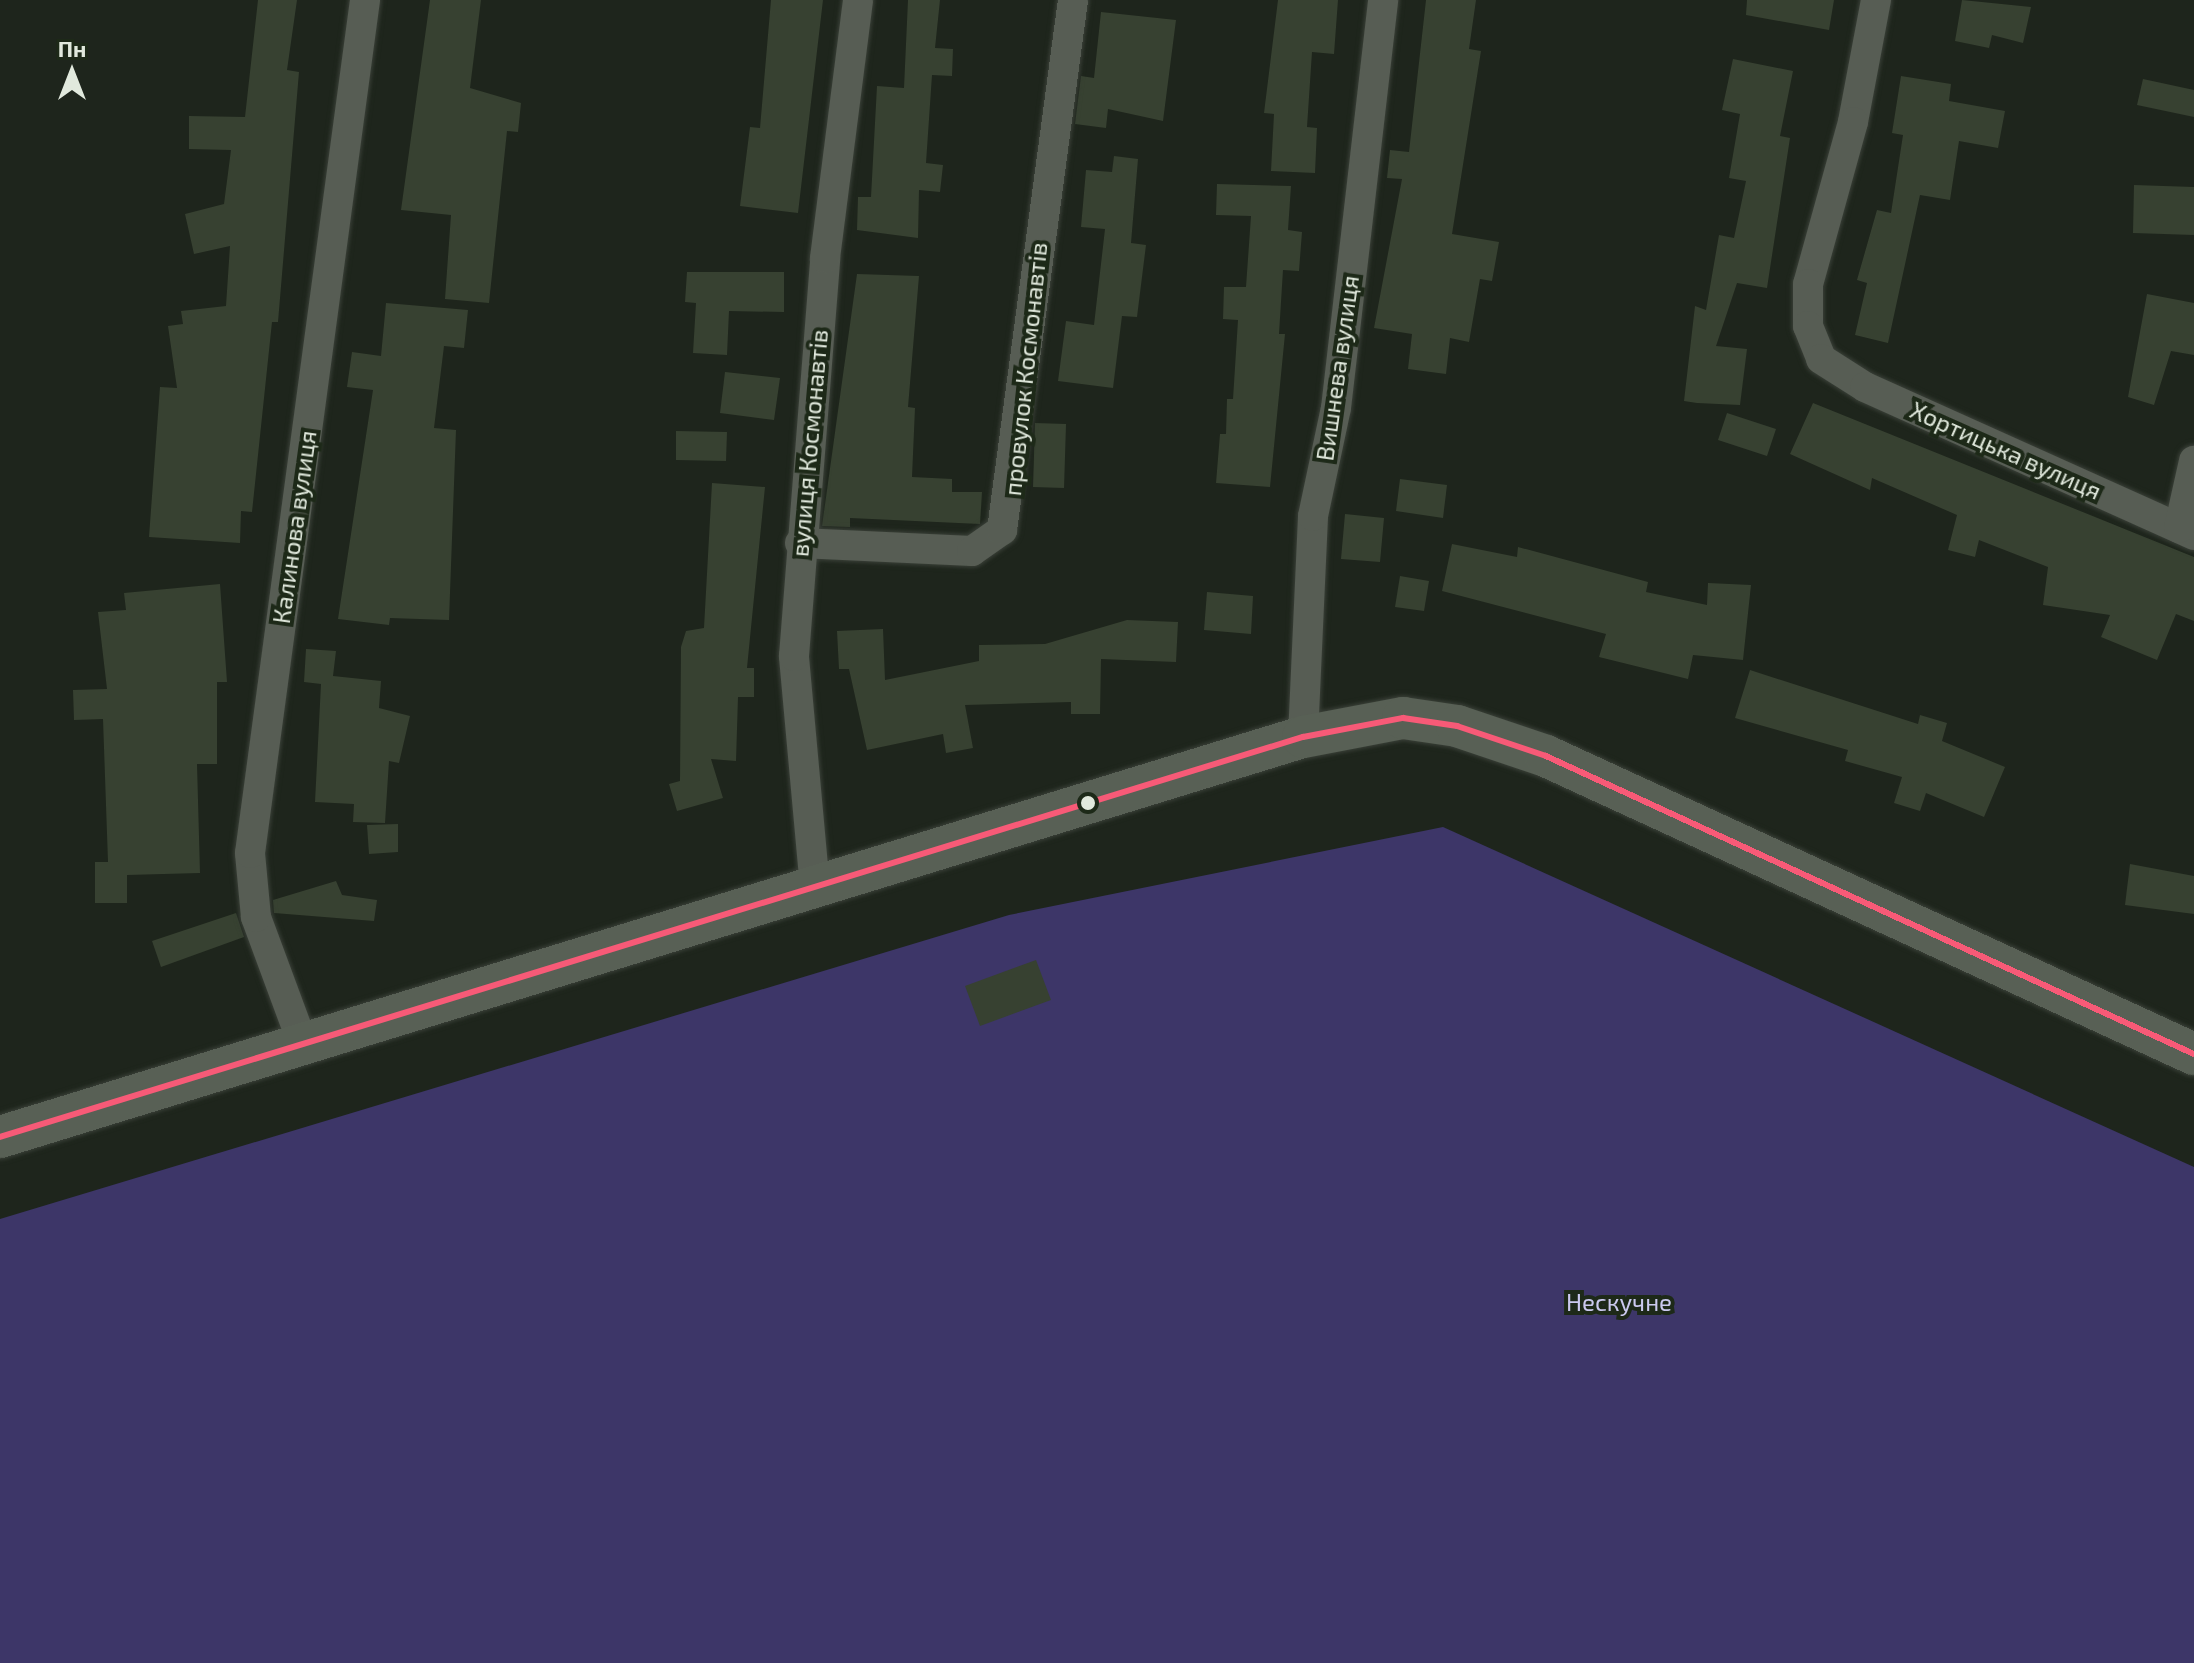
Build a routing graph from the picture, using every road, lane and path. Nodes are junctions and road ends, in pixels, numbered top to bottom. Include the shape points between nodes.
1 (365, 0) edge
2 (858, 0) edge
3 (1073, 0) edge
4 (1383, 0) edge
5 (1876, 0) edge
6 (2194, 461) edge
7 (2186, 532) edge
8 (800, 543) junction
9 (1303, 737) junction
10 (815, 888) junction
11 (304, 1047) junction
12 (2194, 1054) edge
13 (0, 1137) edge

1 - 11 street, Калинова вулиця via 250,853 256,917
2 - 8 street, вулиця Космонавтів via 825,258
3 - 8 street, провулок Космонавтів via 1002,530 972,551
4 - 9 street, Вишнева вулиця via 1336,408 1313,516
5 - 7 street, Хортицька вулиця via 1853,122 1808,284 1808,326 1821,359 1865,387
6 - 7 street
8 - 10 street, вулиця Космонавтів via 794,656
9 - 10 street
9 - 12 street via 1403,718 1457,726 1546,756
10 - 11 street
11 - 13 street

